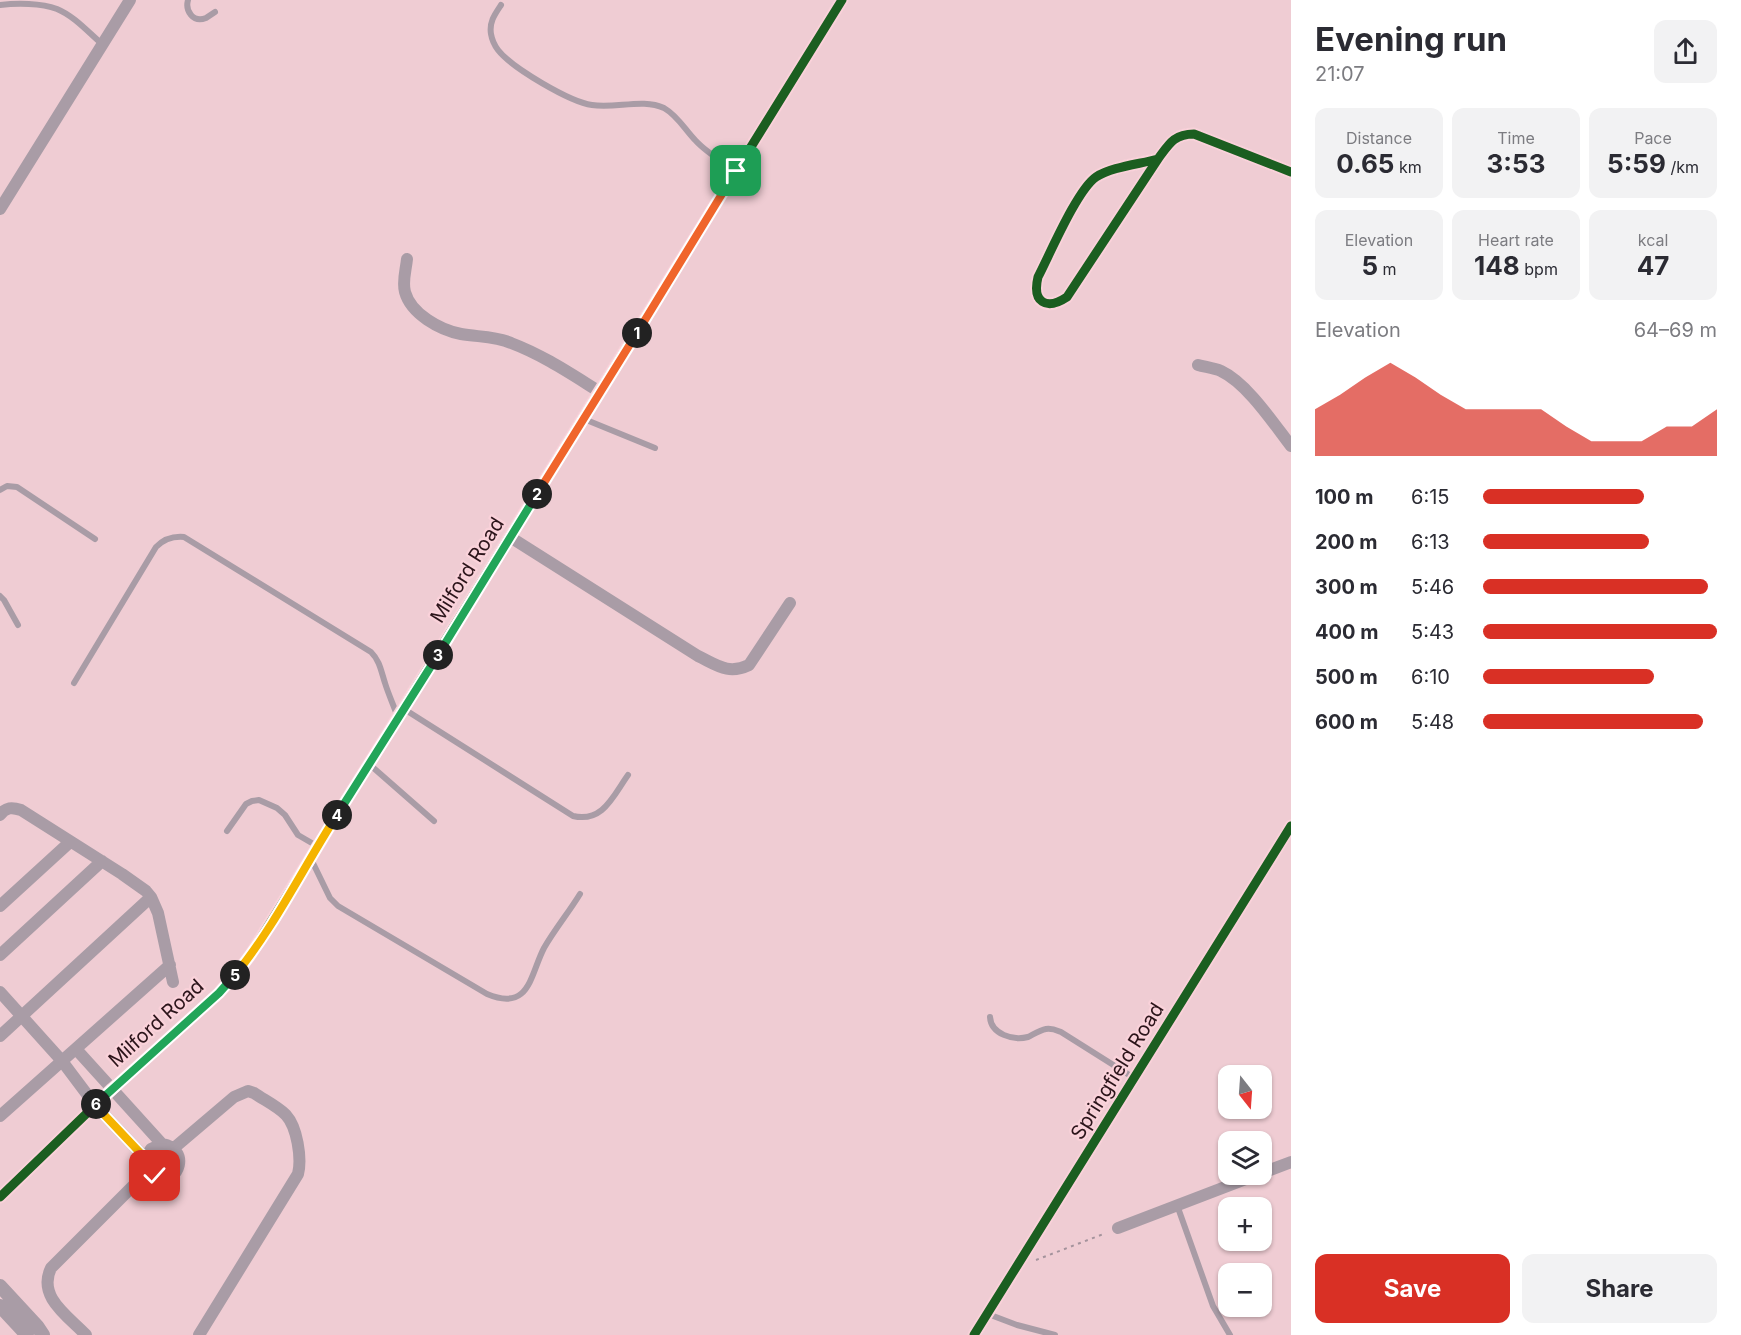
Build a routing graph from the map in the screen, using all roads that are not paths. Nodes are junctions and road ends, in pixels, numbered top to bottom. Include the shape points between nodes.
1 (130, 0) edge
2 (188, 0) edge
3 (842, 0) edge
4 (0, 5) edge
5 (501, 5) dead end
6 (215, 12) dead end
7 (102, 44) junction
8 (1158, 159) junction
9 (736, 171) junction
10 (1291, 172) edge
11 (0, 209) edge
12 (407, 259) dead end
13 (1198, 364) dead end
14 (600, 392) junction
15 (584, 419) junction
16 (1291, 446) edge
17 (655, 448) dead end
18 (0, 490) edge
19 (510, 537) junction
20 (95, 539) dead end
21 (0, 596) edge
22 (790, 603) dead end
23 (18, 626) dead end
24 (74, 683) dead end
25 (401, 714) junction
26 (369, 764) junction
27 (628, 774) dead end
28 (0, 815) edge
29 (434, 821) dead end
30 (1291, 826) edge
31 (227, 831) dead end
32 (70, 842) junction
33 (317, 846) junction
34 (310, 858) junction
35 (102, 861) junction
36 (580, 894) dead end
37 (151, 897) junction
38 (0, 906) edge
39 (0, 955) edge
40 (170, 965) junction
41 (173, 982) dead end
42 (0, 992) edge
43 (22, 1016) junction
44 (990, 1017) dead end
45 (0, 1036) edge
46 (76, 1049) junction
47 (62, 1061) junction
48 (97, 1073) junction
49 (1134, 1078) junction
50 (82, 1086) junction
51 (112, 1089) junction
52 (95, 1105) junction
53 (131, 1110) junction
54 (0, 1116) edge
55 (113, 1124) junction
56 (168, 1146) junction
57 (1291, 1162) edge
58 (147, 1165) junction
59 (1272, 1169) edge
60 (1231, 1185) edge
61 (0, 1197) edge
62 (1177, 1206) junction
63 (1118, 1228) road end
64 (0, 1286) edge
65 (0, 1305) edge
66 (988, 1314) junction
67 (27, 1335) edge
68 (43, 1335) edge
69 (86, 1335) edge
70 (199, 1335) edge
71 (975, 1335) edge
72 (1055, 1335) edge
73 (1230, 1335) edge

1 - 7 street
2 - 6 lane via 186,5 194,18 206,18
3 - 9 street, Milford Road
4 - 7 lane via 56,9
5 - 9 lane via 491,23 491,35 499,52 513,64 580,103 663,108 680,120 697,142
7 - 11 street
8 - 8 street via 1067,297 1053,304 1039,299 1035,288 1038,277 1090,183 1114,170
8 - 10 street via 1173,140 1194,134
9 - 14 street, Milford Road
12 - 14 street via 405,292 414,308 435,325 452,332 510,342
13 - 16 street via 1234,379
14 - 15 street, Milford Road
15 - 17 lane
15 - 19 street, Milford Road
18 - 20 lane via 17,487
19 - 22 street via 698,656 730,670 749,665
19 - 25 street, Milford Road
21 - 23 lane
24 - 25 lane via 156,547 165,540 184,537 371,652
25 - 26 street, Milford Road
25 - 27 lane via 573,816 597,815
26 - 29 lane
26 - 33 street, Milford Road
28 - 32 street via 5,809 15,808
30 - 49 street, Springfield Road
31 - 33 lane via 246,804 259,800 277,808 298,835
32 - 35 street
32 - 38 street
33 - 34 street, Milford Road
34 - 36 lane via 338,906 497,998 506,999 524,991 544,948
34 - 51 street, Milford Road via 231,980
35 - 37 street
35 - 39 street
37 - 40 street
37 - 43 street
40 - 41 street
40 - 46 street
42 - 43 street
43 - 45 street
43 - 47 street
44 - 49 lane via 993,1028 1012,1038 1045,1029 1060,1032
46 - 47 street
46 - 48 street
47 - 50 street
47 - 54 street
48 - 50 street
48 - 51 street
49 - 66 street, Springfield Road
50 - 52 street
51 - 52 street, Milford Road
51 - 53 street
52 - 55 street
52 - 61 street, Milford Road
53 - 55 street
53 - 56 street
55 - 58 street
56 - 58 street via 151,1149
56 - 58 street via 178,1155 177,1171 163,1178 155,1176
56 - 70 street via 248,1091 288,1116 300,1155 298,1174
57 - 59 street
58 - 69 street via 48,1274 51,1299
60 - 62 street
62 - 63 street
62 - 73 lane via 1210,1299
64 - 68 street
65 - 67 street
66 - 71 street, Springfield Road
66 - 72 lane

